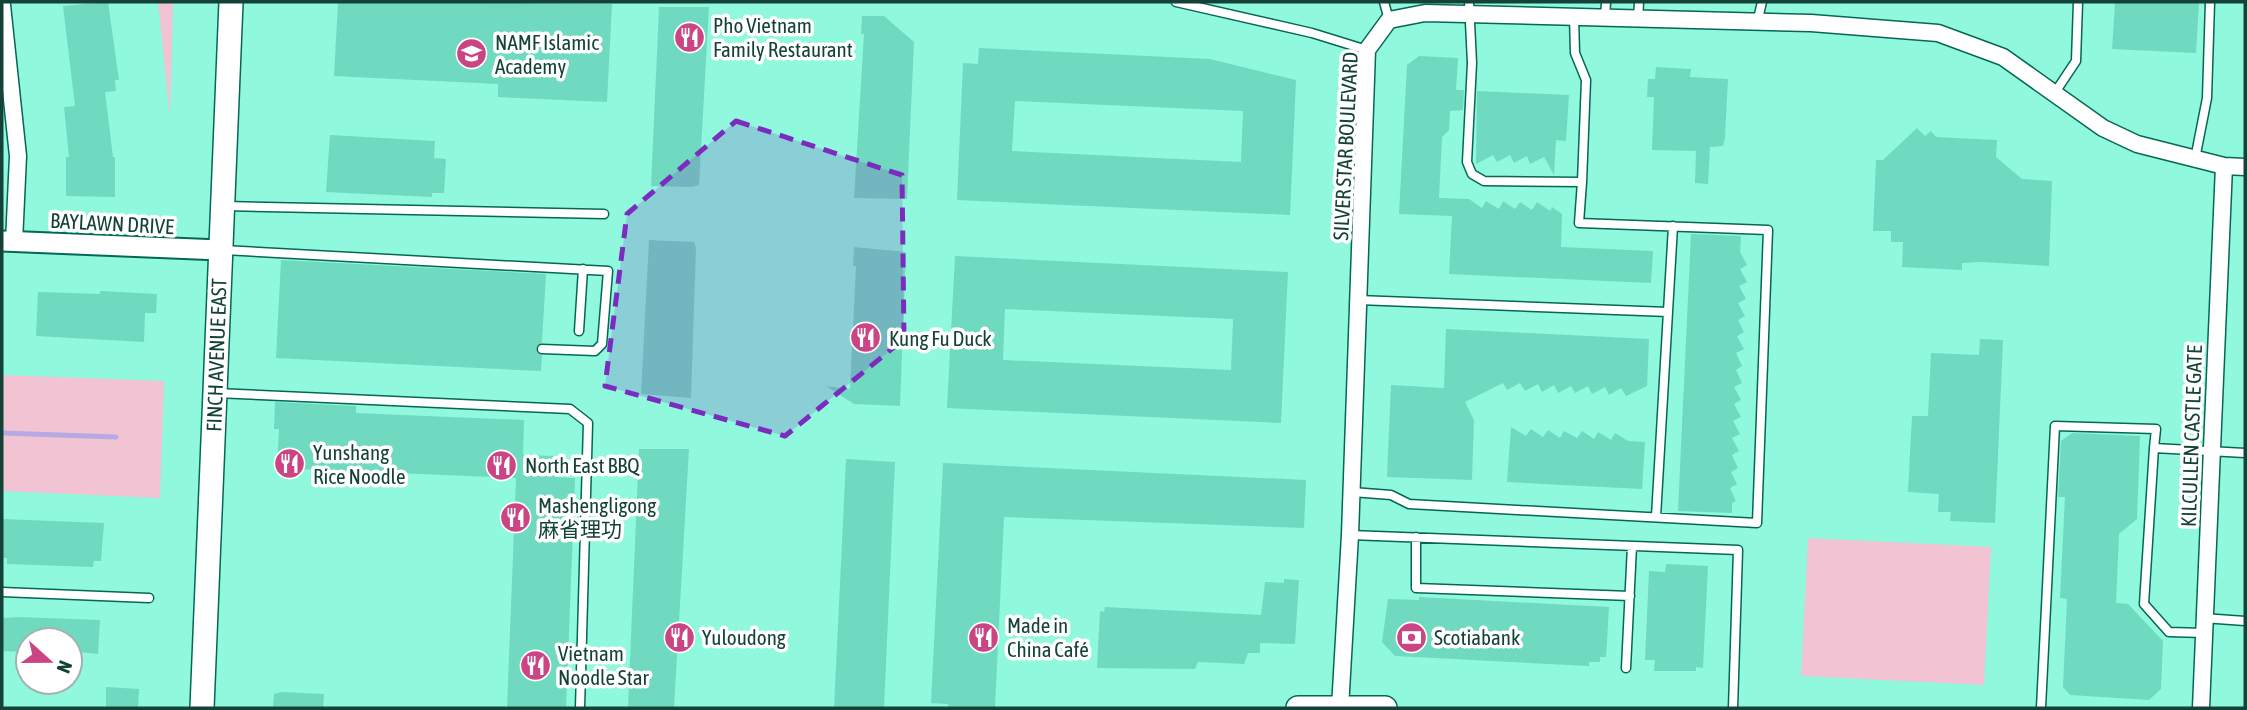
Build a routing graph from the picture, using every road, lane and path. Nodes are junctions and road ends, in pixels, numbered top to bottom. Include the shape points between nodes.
1 (231, 2) edge
2 (1164, 2) edge
3 (1176, 2) edge
4 (1384, 2) edge
5 (1639, 2) edge
6 (1762, 2) edge
7 (2078, 2) edge
8 (2210, 2) edge
9 (2, 5) edge
10 (1428, 8) edge
11 (1471, 9) edge
12 (1606, 10) edge
13 (1574, 18) junction
14 (1389, 20) junction
15 (1638, 20) junction
16 (1757, 23) junction
17 (1367, 50) junction
18 (2054, 94) junction
19 (2195, 159) junction
20 (2224, 166) junction
21 (2245, 167) edge
22 (1582, 182) junction
23 (221, 206) junction
24 (604, 214) dead end
25 (1672, 226) junction
26 (8, 242) edge
27 (220, 250) junction
28 (583, 269) junction
29 (1358, 300) junction
30 (1668, 312) junction
31 (579, 331) dead end
32 (542, 349) dead end
33 (215, 393) junction
34 (2154, 448) junction
35 (2212, 450) junction
36 (2245, 453) edge
37 (1352, 492) junction
38 (1656, 517) junction
39 (1350, 535) junction
40 (1416, 537) junction
41 (1632, 546) junction
42 (2, 592) edge
43 (1630, 596) junction
44 (149, 597) dead end
45 (2245, 621) edge
46 (2204, 625) junction
47 (1626, 668) dead end
48 (202, 708) edge
49 (580, 708) edge
50 (1298, 708) edge
51 (1340, 708) edge
52 (1385, 708) edge
53 (1733, 708) edge
54 (2041, 708) edge
55 (2201, 708) edge

1 - 23 main road, FINCH AVENUE EAST
2 - 3 lane
3 - 17 lane
4 - 14 lane
5 - 15 lane
6 - 16 lane
7 - 18 lane via 2076,61
8 - 19 lane via 2207,98
9 - 26 street via 18,156
10 - 11 street
10 - 14 street
11 - 13 street
11 - 22 lane via 1467,162 1472,174 1484,181
12 - 13 street
12 - 15 street
13 - 22 lane via 1575,53 1586,80
14 - 17 street, SILVER STAR BOULEVARD
15 - 16 street
16 - 18 street via 1938,33 2003,57
17 - 29 street, SILVER STAR BOULEVARD
18 - 19 street via 2103,128 2137,144
19 - 20 street
20 - 21 street
20 - 35 street, KILCULLEN CASTLE GATE
22 - 25 lane via 1579,223
23 - 24 lane
23 - 27 main road, FINCH AVENUE EAST
25 - 30 lane
25 - 38 lane via 1768,230 1757,523
26 - 27 street, BAYLAWN DRIVE
27 - 28 lane
27 - 33 main road, FINCH AVENUE EAST
28 - 31 lane
28 - 32 lane via 608,271 602,344 595,351
29 - 30 lane
29 - 37 street, SILVER STAR BOULEVARD
30 - 38 lane
33 - 48 main road, FINCH AVENUE EAST
33 - 49 lane via 570,409 588,423
34 - 35 lane
34 - 46 lane via 2144,604 2169,632
34 - 54 lane via 2156,429 2055,426
35 - 36 lane
35 - 46 street, KILCULLEN CASTLE GATE
37 - 38 lane via 1391,495 1409,504
37 - 39 street, SILVER STAR BOULEVARD
39 - 40 lane
39 - 51 street, SILVER STAR BOULEVARD
40 - 41 lane
40 - 43 lane via 1416,588
41 - 43 lane
41 - 53 lane via 1738,550
42 - 44 lane
43 - 47 lane
45 - 46 lane
46 - 55 street, KILCULLEN CASTLE GATE
50 - 51 main road
51 - 52 main road

